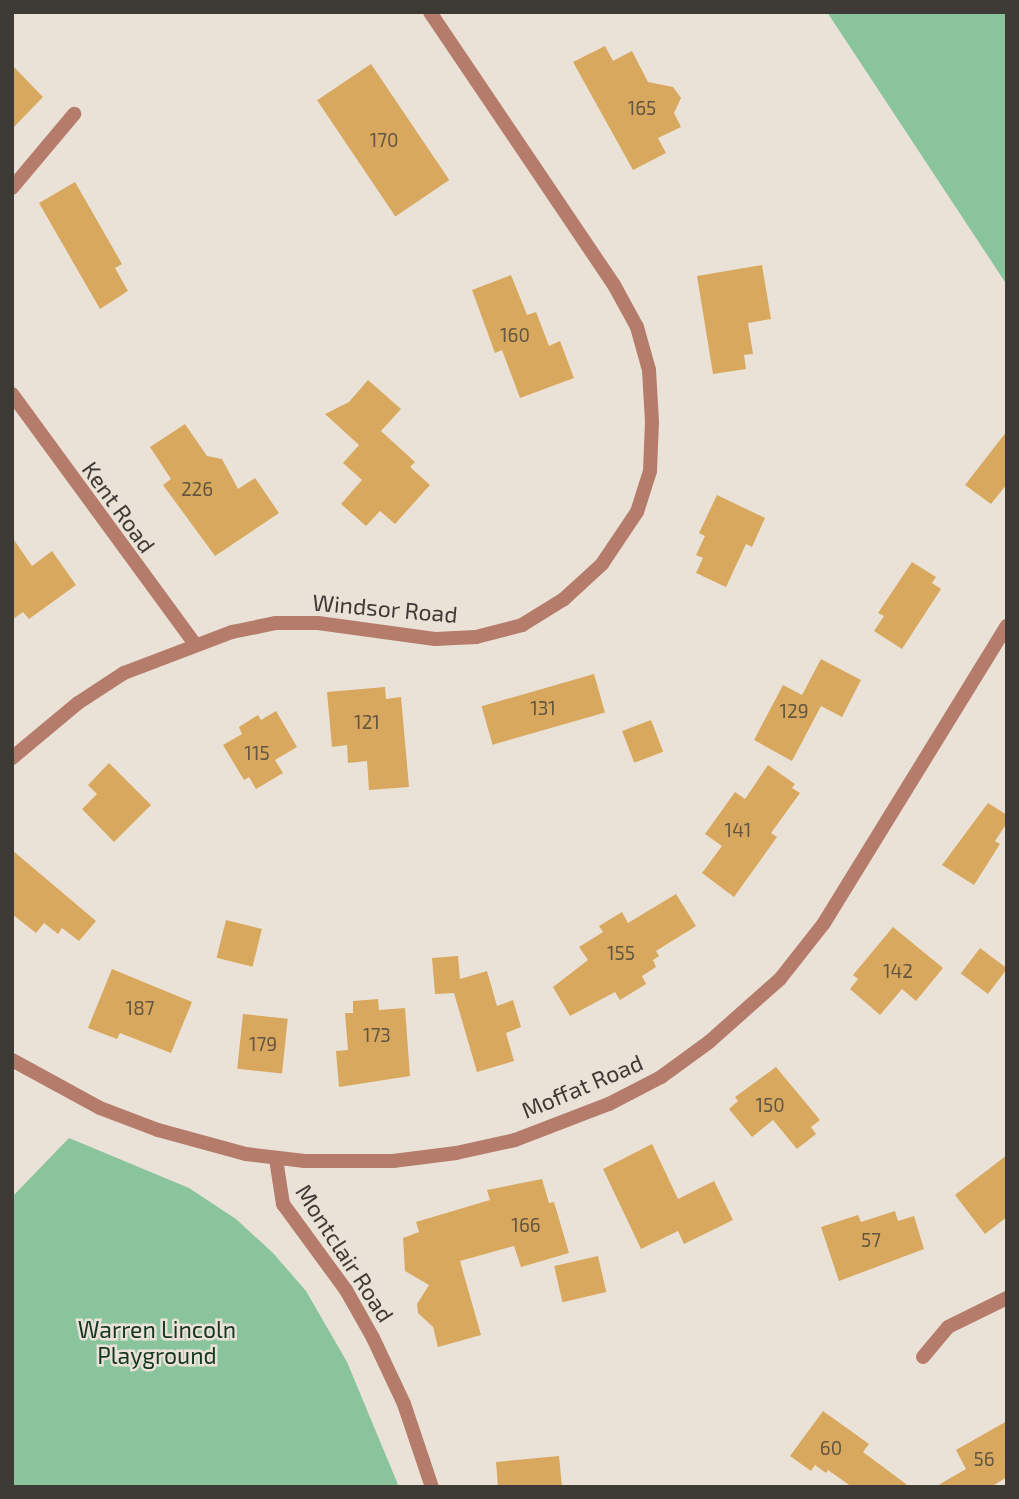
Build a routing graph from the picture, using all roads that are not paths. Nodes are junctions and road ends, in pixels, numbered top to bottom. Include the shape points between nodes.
1 (430, 12) edge
2 (74, 114) dead end
3 (12, 188) edge
4 (12, 394) edge
5 (1007, 626) edge
6 (194, 643) junction
7 (12, 758) edge
8 (12, 1059) edge
9 (276, 1159) junction
10 (1007, 1298) edge
11 (923, 1357) dead end
12 (432, 1487) edge

1 - 6 street, Windsor Road via 614,285 637,327 649,370 652,422 650,471 637,512 602,564 564,599 522,625 476,637 435,639 356,627 276,623
2 - 3 street
4 - 6 street, Kent Road
5 - 9 street, Moffat Road via 824,923 780,979 661,1077 609,1104 515,1140 394,1161
6 - 7 street, Windsor Road via 124,673 78,703
8 - 9 street, Moffat Road via 70,1093 129,1119 218,1148
9 - 12 street, Montclair Road via 283,1204 346,1290 373,1338 408,1415
10 - 11 street via 948,1327

